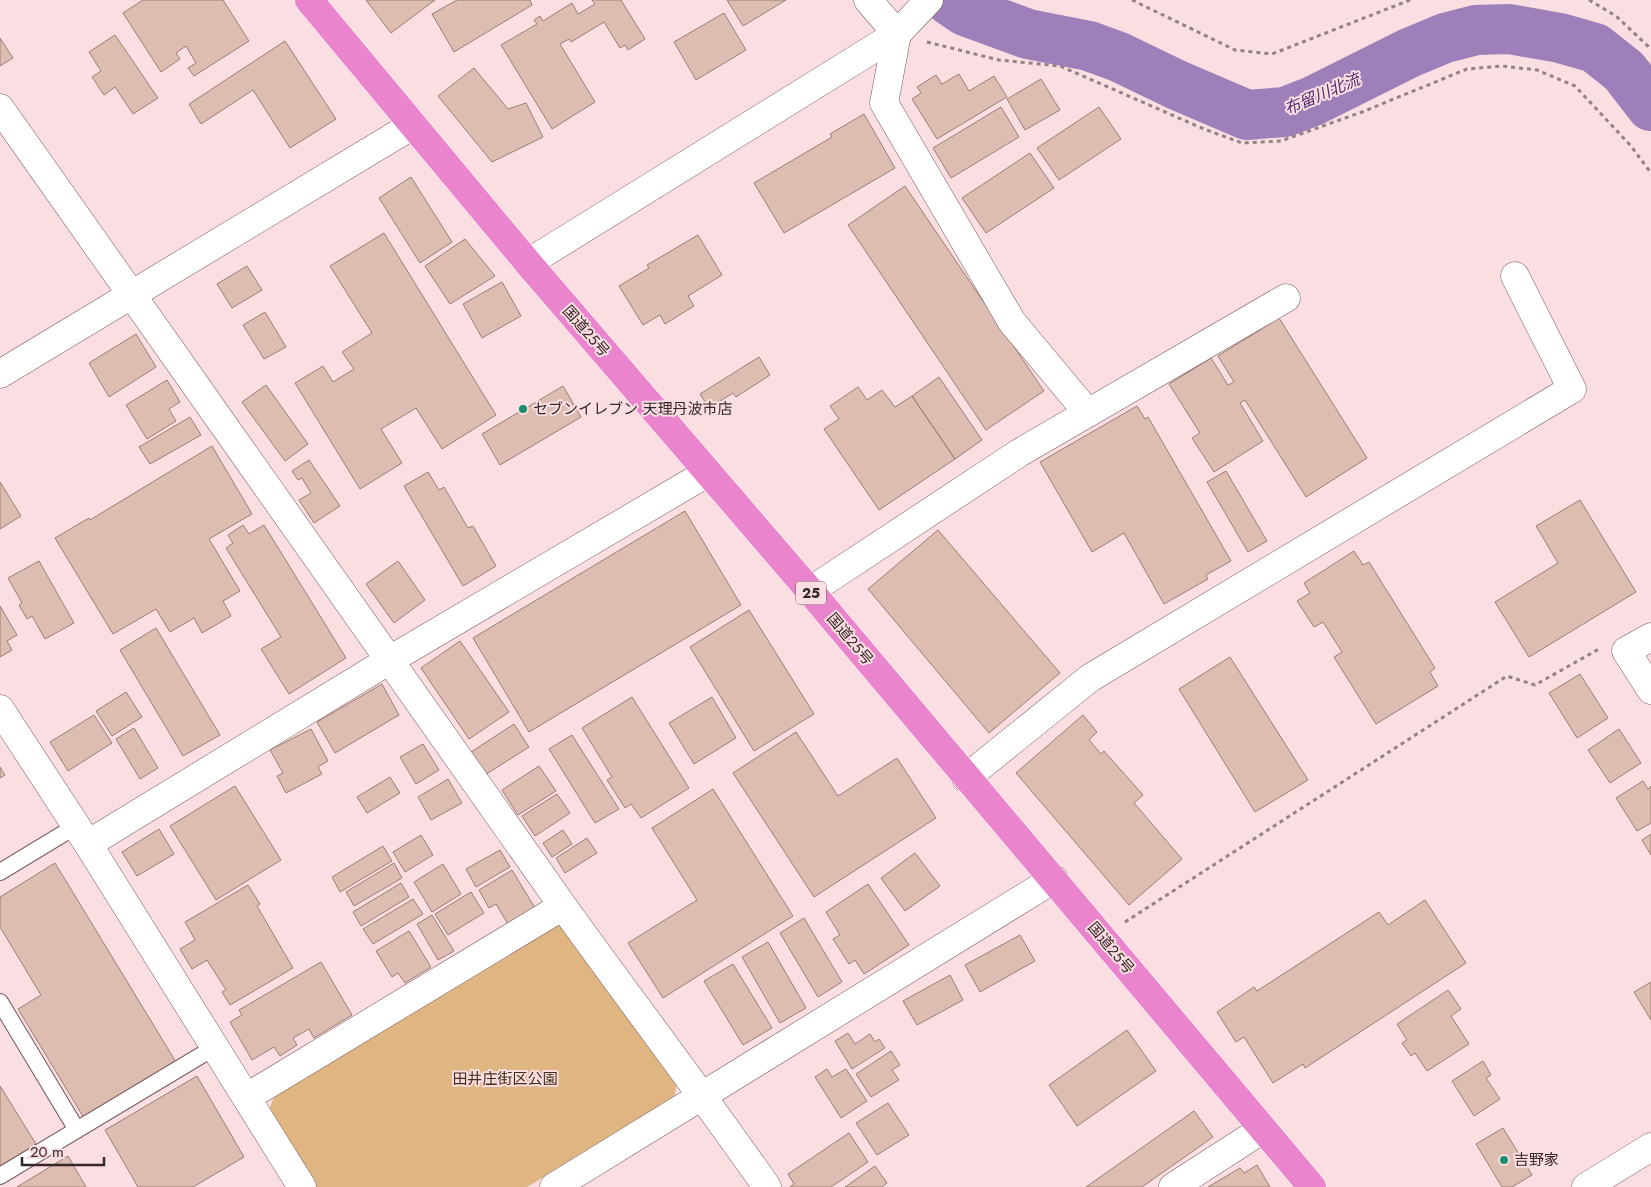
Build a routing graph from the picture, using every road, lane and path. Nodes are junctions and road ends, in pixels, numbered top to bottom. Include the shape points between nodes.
1 (309, 0) edge
2 (868, 0) edge
3 (1132, 0) edge
4 (1410, 0) edge
5 (1589, 0) edge
6 (913, 17) edge
7 (1651, 49) edge
8 (0, 108) edge
9 (413, 125) junction
10 (1651, 173) edge
11 (528, 263) junction
12 (1515, 276) dead end
13 (131, 295) junction
14 (1286, 298) dead end
15 (0, 374) edge
16 (1088, 413) junction
17 (708, 473) junction
18 (810, 591) junction
19 (1651, 637) edge
20 (1601, 648) dead end
21 (388, 661) junction
22 (1651, 690) edge
23 (0, 709) edge
24 (966, 778) junction
25 (82, 835) junction
26 (0, 872) edge
27 (1054, 879) junction
28 (564, 906) junction
29 (1102, 937) junction
30 (0, 1002) edge
31 (216, 1047) junction
32 (703, 1095) junction
33 (247, 1097) junction
34 (77, 1130) junction
35 (1263, 1130) junction
36 (1651, 1146) edge
37 (0, 1176) edge
38 (302, 1187) edge
39 (554, 1187) edge
40 (767, 1187) edge
41 (1173, 1187) edge
42 (1312, 1187) edge
43 (1586, 1187) edge

1 - 9 highway, 国道25号 / 25
2 - 6 street
3 - 4 path via 1235,50 1272,54
5 - 7 path via 1616,16
6 - 10 path via 999,60 1060,66 1242,143 1281,141 1467,69 1502,66 1538,70 1575,86 1631,146
6 - 11 street
6 - 16 street via 884,103 1012,322
8 - 13 street
9 - 11 highway, 国道25号 / 25
9 - 13 street
11 - 17 highway, 国道25号 / 25
12 - 24 street via 1572,389 1090,678
13 - 15 street
13 - 21 street
14 - 16 street
16 - 18 street via 1019,453
17 - 18 highway, 国道25号 / 25
17 - 21 street
18 - 24 highway, 国道25号 / 25
19 - 22 street via 1626,652
20 - 29 path via 1535,685 1507,676
21 - 25 street
21 - 28 street
23 - 25 street
24 - 27 highway, 国道25号 / 25
25 - 26 lane
25 - 31 street
27 - 29 highway, 国道25号 / 25
27 - 32 street
28 - 32 street
28 - 33 street
29 - 35 highway, 国道25号 / 25
30 - 34 lane
31 - 33 street
31 - 34 lane
32 - 39 street
32 - 40 street
33 - 38 street
34 - 37 lane
35 - 41 street
35 - 42 highway, 国道25号 / 25
36 - 43 street

